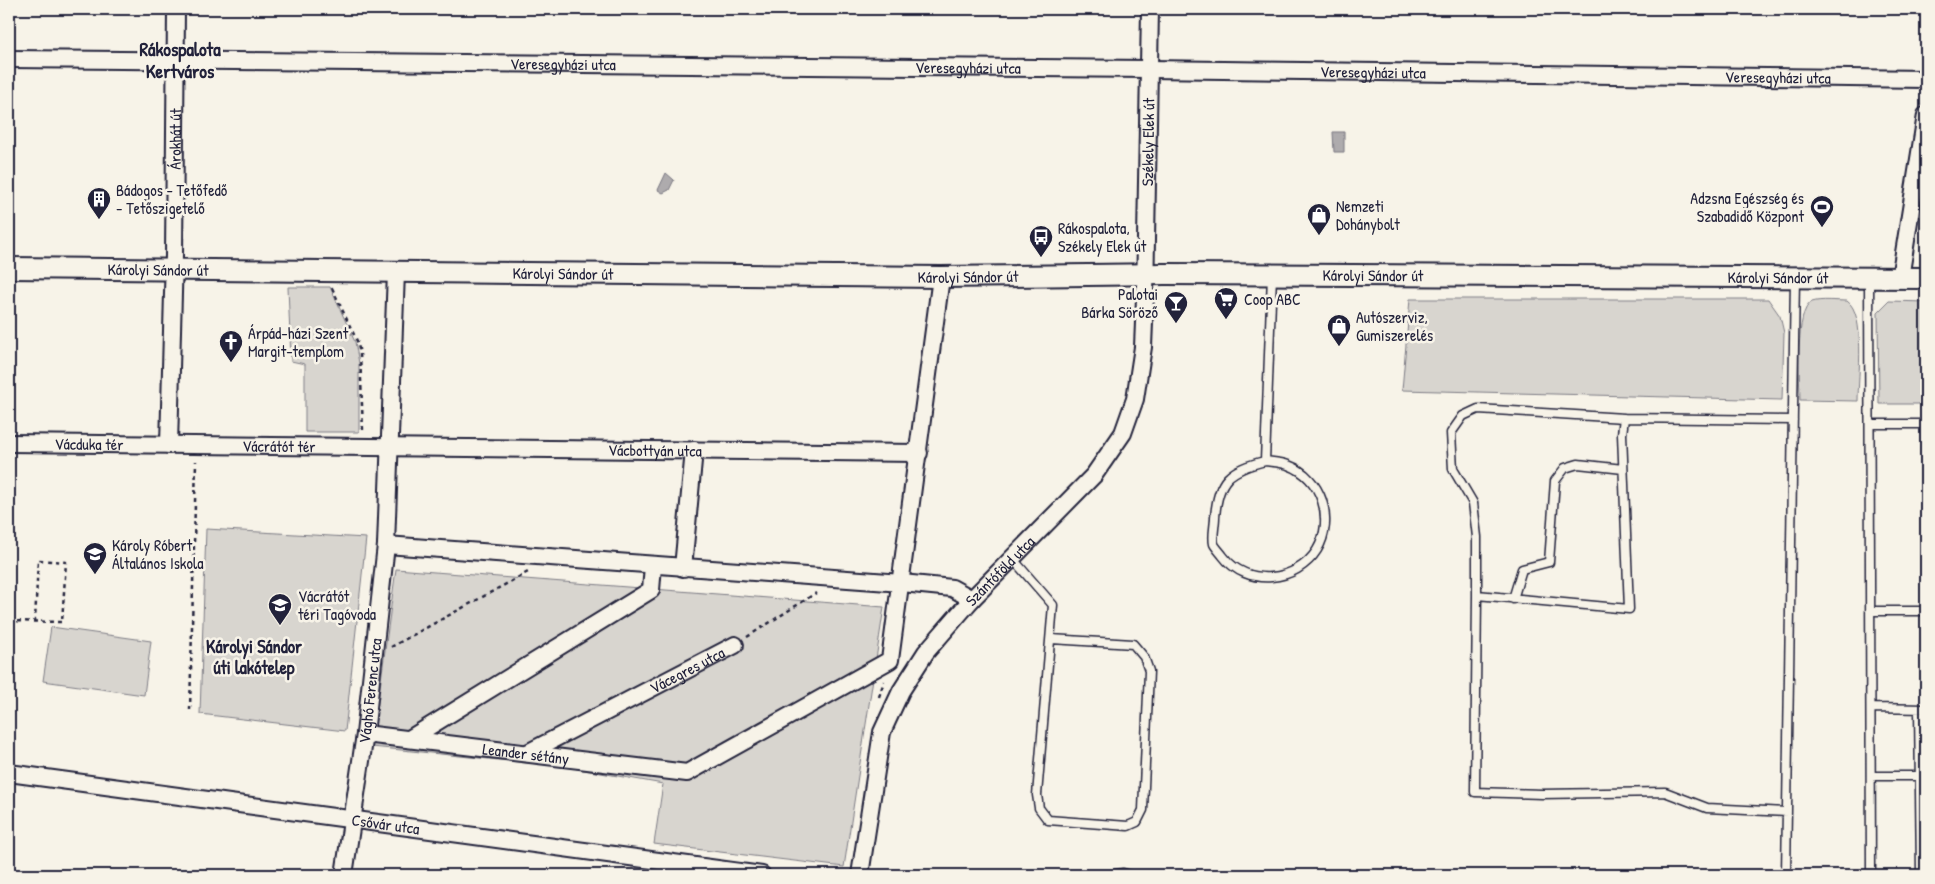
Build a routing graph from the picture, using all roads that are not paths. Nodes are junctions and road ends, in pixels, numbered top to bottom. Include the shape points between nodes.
1 (176, 9) edge
2 (1150, 9) edge
3 (9, 59) edge
4 (175, 61) junction
5 (1149, 69) junction
6 (1926, 79) edge
7 (1926, 115) edge
8 (9, 268) edge
9 (174, 270) junction
10 (396, 272) junction
11 (1272, 275) junction
12 (1146, 276) junction
13 (941, 277) junction
14 (1796, 277) junction
15 (1870, 278) junction
16 (1900, 278) junction
17 (1926, 278) edge
18 (1624, 418) junction
19 (1793, 420) junction
20 (1871, 424) junction
21 (1926, 424) edge
22 (9, 443) edge
23 (169, 445) junction
24 (391, 446) junction
25 (694, 450) junction
26 (919, 453) junction
27 (1265, 461) junction
28 (1623, 469) junction
29 (386, 545) junction
30 (1012, 558) junction
31 (653, 566) junction
32 (683, 568) junction
33 (902, 583) junction
34 (1477, 595) junction
35 (1513, 598) junction
36 (972, 599) junction
37 (1871, 611) junction
38 (1926, 611) edge
39 (1051, 639) junction
40 (735, 644) road end
41 (1871, 708) junction
42 (1922, 709) edge
43 (365, 734) junction
44 (408, 739) junction
45 (529, 752) junction
46 (9, 773) edge
47 (1871, 776) junction
48 (1923, 776) edge
49 (1787, 812) junction
50 (352, 821) junction
51 (344, 875) edge
52 (762, 875) edge
53 (860, 875) edge
54 (1110, 875) edge
55 (1130, 875) edge
56 (1786, 875) edge
57 (1872, 875) edge
58 (1921, 875) edge

1 - 4 street, Árokhát út
2 - 5 street, Székely Elek út
3 - 4 street, Veresegyházi utca
4 - 5 street, Veresegyházi utca
4 - 9 street, Árokhát út
5 - 6 street, Veresegyházi utca
5 - 12 street, Székely Elek út
7 - 16 street
8 - 9 street, Károlyi Sándor út
9 - 10 street, Károlyi Sándor út
9 - 23 street
10 - 13 street, Károlyi Sándor út
10 - 24 street
11 - 12 street, Károlyi Sándor út
11 - 14 street, Károlyi Sándor út
11 - 27 lane
12 - 13 street, Károlyi Sándor út
12 - 30 street, Szántóföld utca via 1139,383 1123,433 1094,475
13 - 26 street
14 - 15 street, Károlyi Sándor út
14 - 19 lane
15 - 16 street, Károlyi Sándor út
15 - 20 lane
16 - 17 street, Károlyi Sándor út
18 - 19 lane
18 - 28 lane
18 - 34 lane via 1478,409 1463,416 1451,433 1453,469 1473,503 1477,537
19 - 49 lane
20 - 21 lane
20 - 37 lane
22 - 23 street, Vácduka tér
23 - 24 street, Vácrátót tér
24 - 25 street, Vácbottyán utca
24 - 29 street, Vághó Ferenc utca
25 - 26 street, Vácbottyán utca
25 - 32 street
26 - 33 street
27 - 27 lane via 1243,467 1224,480 1216,502 1214,544 1228,563 1247,575 1270,578 1292,573 1311,560 1322,540 1326,518 1321,495 1307,477 1288,465
28 - 35 lane via 1578,464 1565,468 1556,481 1549,562 1522,569
28 - 35 lane via 1629,610
29 - 31 street
29 - 43 street, Vághó Ferenc utca
30 - 36 street, Szántóföld utca
30 - 39 lane via 1053,605
31 - 32 street
31 - 44 street via 651,590
32 - 33 street
33 - 36 street via 952,588
33 - 45 street, Leander sétány via 890,660 687,773
34 - 35 lane
34 - 49 lane via 1475,792 1665,792 1707,808
36 - 53 street, Szántóföld utca via 926,652 901,691 882,732
37 - 38 lane
37 - 41 lane
39 - 39 lane via 1038,808 1048,820 1128,826 1137,822 1143,810 1149,671 1144,657 1133,644
40 - 45 street, Vácegres utca
41 - 42 lane
41 - 47 lane
42 - 48 lane
43 - 44 street, Leander sétány
43 - 50 street, Vághó Ferenc utca
44 - 45 street, Leander sétány
46 - 50 street, Csővár utca
47 - 48 lane
47 - 57 lane
48 - 58 lane
49 - 56 lane
50 - 51 street, Vághó Ferenc utca
50 - 52 street, Csővár utca
54 - 55 lane

